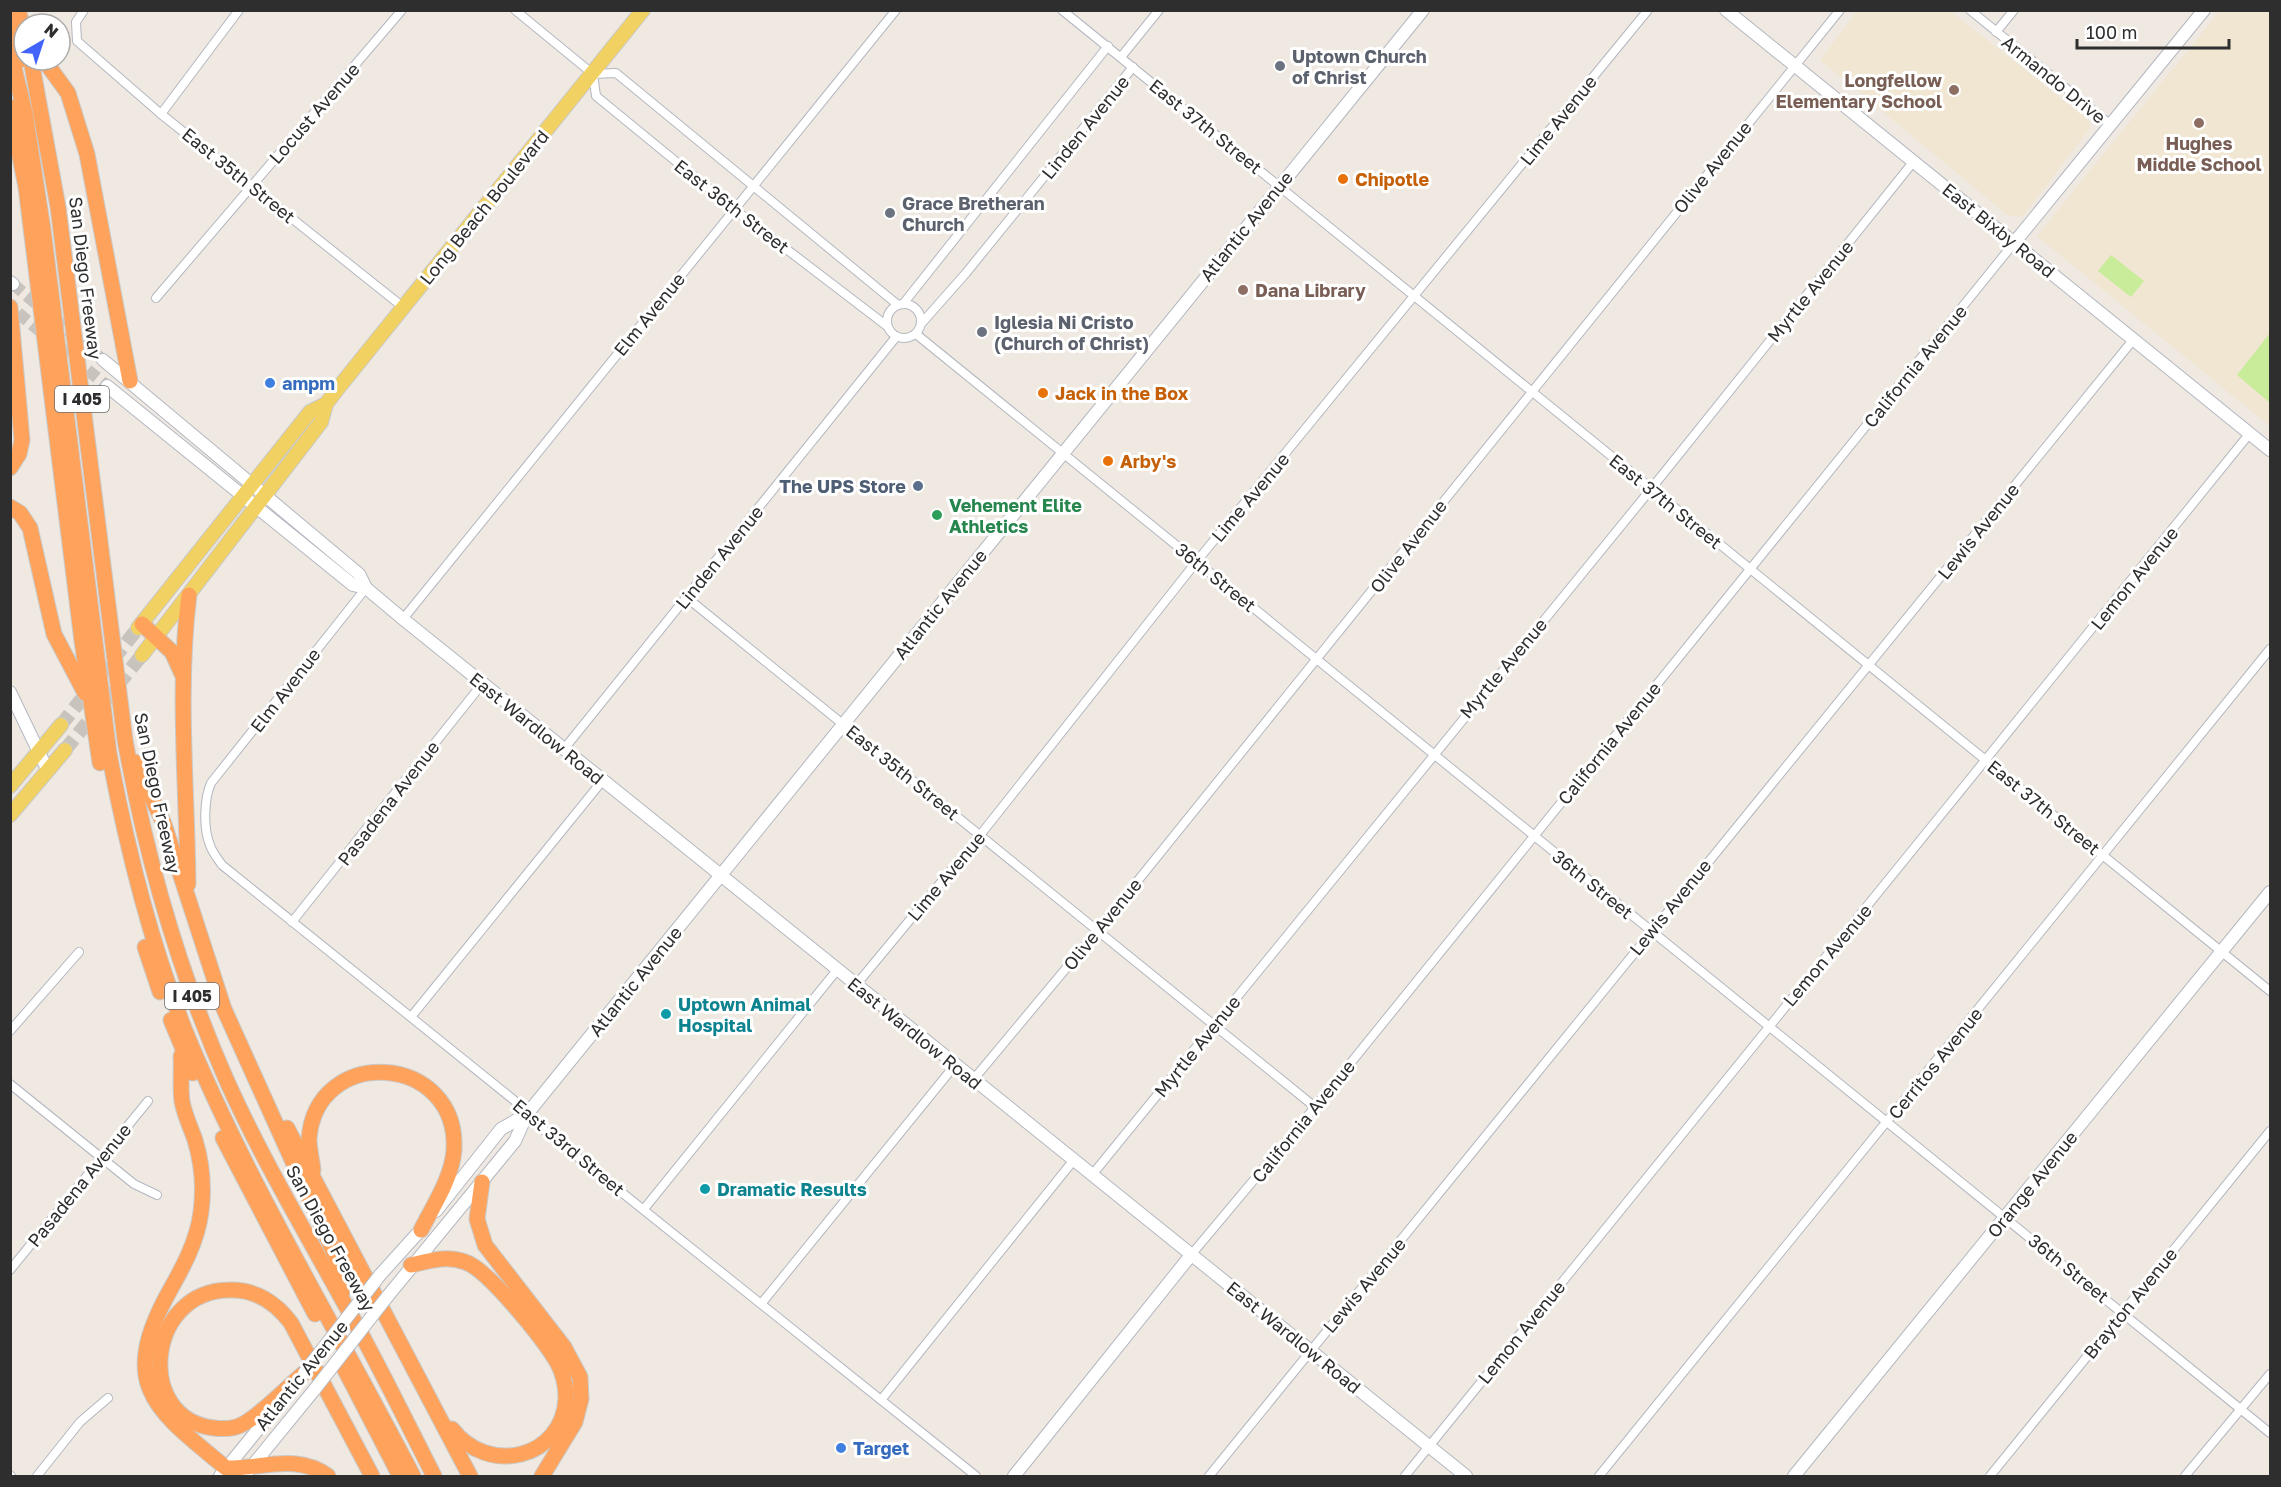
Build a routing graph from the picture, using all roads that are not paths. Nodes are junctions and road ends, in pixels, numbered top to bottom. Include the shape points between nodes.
1 (84, 10) edge
2 (239, 10) edge
3 (402, 10) edge
4 (515, 10) edge
5 (643, 10) edge
6 (896, 10) edge
7 (1062, 10) edge
8 (1159, 10) edge
9 (1423, 10) edge
10 (1648, 10) edge
11 (1726, 10) edge
12 (1840, 10) edge
13 (1970, 10) edge
14 (2014, 10) edge
15 (2204, 10) edge
16 (10, 25) edge
17 (1996, 32) junction
18 (1108, 46) junction
19 (10, 51) edge
20 (1121, 57) junction
21 (1795, 66) junction
22 (1132, 67) junction
23 (33, 72) edge
24 (53, 72) edge
25 (593, 74) junction
26 (10, 106) edge
27 (161, 114) junction
28 (2111, 125) junction
29 (1914, 161) junction
30 (252, 184) junction
31 (754, 184) junction
32 (1279, 184) junction
33 (734, 209) junction
34 (2014, 243) junction
35 (1415, 295) junction
36 (156, 297) dead end
37 (901, 305) junction
38 (403, 307) junction
39 (13, 309) edge
40 (921, 324) junction
41 (887, 326) junction
42 (916, 334) junction
43 (896, 337) junction
44 (2133, 340) junction
45 (104, 360) tunnel mouth
46 (130, 381) junction
47 (107, 386) tunnel mouth
48 (1532, 390) junction
49 (326, 404) junction
50 (2250, 433) junction
51 (2271, 450) edge
52 (1063, 453) junction
53 (10, 468) edge
54 (252, 484) junction
55 (1651, 489) junction
56 (266, 495) junction
57 (242, 496) junction
58 (256, 507) junction
59 (12, 508) edge
60 (1197, 561) junction
61 (1751, 570) junction
62 (366, 588) junction
63 (189, 595) junction
64 (686, 597) junction
65 (403, 619) junction
66 (140, 626) joint
67 (157, 636) junction
68 (2271, 649) edge
69 (142, 655) tunnel mouth
70 (1316, 657) junction
71 (1869, 665) junction
72 (185, 682) junction
73 (482, 684) junction
74 (10, 692) edge
75 (90, 703) junction
76 (843, 723) junction
77 (61, 725) tunnel mouth
78 (125, 739) junction
79 (564, 749) junction
80 (65, 750) tunnel mouth
81 (39, 752) junction
82 (1434, 753) junction
83 (1987, 761) junction
84 (48, 771) junction
85 (12, 780) edge
86 (603, 780) junction
87 (207, 793) joint
88 (10, 814) edge
89 (981, 834) junction
90 (1533, 835) junction
91 (2104, 856) junction
92 (720, 877) junction
93 (2271, 892) edge
94 (188, 902) junction
95 (292, 922) junction
96 (1098, 930) junction
97 (1651, 931) junction
98 (79, 952) dead end
99 (2222, 952) junction
100 (837, 970) junction
101 (856, 985) junction
102 (2271, 991) edge
103 (411, 1017) junction
104 (1215, 1025) junction
105 (1769, 1026) junction
106 (10, 1031) edge
107 (181, 1048) junction
108 (243, 1053) junction
109 (955, 1065) junction
110 (973, 1080) junction
111 (10, 1084) edge
112 (148, 1101) dead end
113 (1315, 1107) junction
114 (527, 1114) junction
115 (1887, 1121) junction
116 (2271, 1131) edge
117 (101, 1158) junction
118 (1073, 1161) junction
119 (1092, 1175) junction
120 (482, 1182) junction
121 (316, 1185) junction
122 (157, 1195) dead end
123 (644, 1209) junction
124 (2006, 1217) junction
125 (421, 1230) junction
126 (306, 1234) junction
127 (1191, 1255) junction
128 (411, 1264) junction
129 (10, 1270) edge
130 (343, 1300) junction
131 (761, 1304) junction
132 (2122, 1312) junction
133 (1310, 1351) junction
134 (304, 1373) junction
135 (2271, 1374) edge
136 (422, 1384) junction
137 (108, 1398) dead end
138 (881, 1400) junction
139 (2240, 1408) junction
140 (2271, 1433) edge
141 (1428, 1447) junction
142 (223, 1472) edge
143 (247, 1473) edge
144 (37, 1476) edge
145 (328, 1476) edge
146 (372, 1476) edge
147 (400, 1476) edge
148 (413, 1476) edge
149 (420, 1476) edge
150 (434, 1476) edge
151 (470, 1476) edge
152 (542, 1476) edge
153 (976, 1476) edge
154 (1014, 1476) edge
155 (1209, 1476) edge
156 (1405, 1476) edge
157 (1466, 1476) edge
158 (1599, 1476) edge
159 (1794, 1476) edge
160 (1990, 1476) edge
161 (2185, 1476) edge

1 - 27 street, East 35th Street via 76,22 77,41
2 - 27 street
3 - 30 street, Locust Avenue
4 - 25 street
5 - 25 main road, Long Beach Boulevard
6 - 31 street, Elm Avenue
7 - 18 street, East 37th Street
8 - 20 street, Linden Avenue
9 - 32 main road, Atlantic Avenue
10 - 35 street, Lime Avenue
11 - 21 main road, East Bixby Road
12 - 21 street, Olive Avenue
13 - 17 street, Armando Drive
14 - 17 street
15 - 28 main road, California Avenue
16 - 78 highway via 44,179 109,714
17 - 28 street, Armando Drive
18 - 20 street, East 37th Street
18 - 37 street, Linden Avenue
19 - 148 highway via 25,113 43,229 109,753 148,925 186,1031 228,1127
20 - 22 street, East 37th Street
21 - 29 main road, East Bixby Road
21 - 48 street, Olive Avenue
22 - 32 street, East 37th Street
22 - 40 street, Linden Avenue
23 - 78 highway, San Diego Freeway / I 405 via 58,207
24 - 46 highway via 68,93 87,154
25 - 31 street, East 36th Street via 616,73
25 - 33 street, East 36th Street via 596,96
25 - 38 main road, Long Beach Boulevard
26 - 75 highway, I 405 via 26,187
27 - 30 street, East 35th Street
28 - 34 main road, California Avenue
29 - 34 main road, East Bixby Road
29 - 55 street, Myrtle Avenue
30 - 36 street, Locust Avenue
30 - 38 street, East 35th Street
31 - 33 street, Elm Avenue
31 - 37 street, East 36th Street
32 - 35 street, East 37th Street
32 - 52 main road, Atlantic Avenue
33 - 41 street, East 36th Street
33 - 65 street, Elm Avenue
34 - 44 main road, East Bixby Road
34 - 61 street, California Avenue
35 - 48 street, East 37th Street
35 - 60 street, Lime Avenue
37 - 40 street via 918,312
37 - 41 street via 890,311
38 - 49 main road, Long Beach Boulevard
39 - 53 highway via 22,440
40 - 42 street
41 - 43 street
42 - 43 street via 906,339
42 - 52 street, 36th Street
43 - 64 street, Linden Avenue
44 - 50 main road, East Bixby Road
44 - 71 street, Lewis Avenue
45 - 46 main road, East Wardlow Road
46 - 54 main road, East Wardlow Road
47 - 57 main road, East Wardlow Road
48 - 55 street, East 37th Street
48 - 70 street, Olive Avenue
49 - 54 main road, Long Beach Boulevard via 310,411
49 - 56 main road, Long Beach Boulevard via 321,422
50 - 51 main road, East Bixby Road
50 - 83 street, Lemon Avenue
52 - 60 street, 36th Street
52 - 76 main road, Atlantic Avenue
54 - 56 main road, East Wardlow Road
54 - 57 main road, Long Beach Boulevard
55 - 61 street, East 37th Street
55 - 82 street, Myrtle Avenue
56 - 58 main road, Long Beach Boulevard
56 - 62 main road, East Wardlow Road via 359,574
57 - 58 main road, East Wardlow Road
57 - 66 main road, Long Beach Boulevard
58 - 62 main road, East Wardlow Road via 353,585
58 - 63 main road, Long Beach Boulevard
59 - 75 highway via 25,519 34,540 54,634
60 - 70 street, 36th Street
60 - 89 street, Lime Avenue
61 - 71 street, East 37th Street
61 - 90 street, California Avenue
62 - 65 main road, East Wardlow Road
62 - 87 street, Elm Avenue
63 - 67 main road, Long Beach Boulevard
63 - 72 highway
64 - 76 street, East 35th Street
64 - 79 street, Linden Avenue
65 - 73 main road, East Wardlow Road
66 - 67 highway
67 - 69 main road, Long Beach Boulevard
67 - 72 highway via 176,656
68 - 91 street, Cerritos Avenue
70 - 82 street, 36th Street
70 - 96 street, Olive Avenue
71 - 83 street, East 37th Street
71 - 97 street, Lewis Avenue
72 - 94 highway
73 - 79 main road, East Wardlow Road
73 - 95 street, Pasadena Avenue
74 - 81 main road
75 - 107 highway, I 405 via 125,881
76 - 89 street, East 35th Street
76 - 92 main road, Atlantic Avenue
77 - 81 main road
78 - 94 highway via 164,824
78 - 126 highway, San Diego Freeway / I 405 via 152,866 189,988 250,1130
79 - 86 main road, East Wardlow Road
80 - 84 main road
81 - 84 main road
81 - 85 main road
82 - 90 street, 36th Street
82 - 104 street, Myrtle Avenue
83 - 91 street, East 37th Street
83 - 105 street, Lemon Avenue
84 - 88 main road
86 - 92 main road, East Wardlow Road
86 - 103 street
87 - 95 street, East 33rd Street via 209,844 222,865
89 - 96 street, East 35th Street
89 - 101 street, Lime Avenue
90 - 97 street, 36th Street
90 - 113 street, California Avenue
91 - 99 street, East 37th Street
91 - 115 street, Cerritos Avenue
92 - 100 main road, East Wardlow Road
92 - 114 main road, Atlantic Avenue
93 - 99 main road, Orange Avenue
94 - 108 highway
95 - 103 street, East 33rd Street
96 - 104 street, East 35th Street
96 - 110 street, Olive Avenue
97 - 105 street, 36th Street
97 - 133 street, Lewis Avenue
98 - 106 street
99 - 102 street, East 37th Street
99 - 124 main road, Orange Avenue
100 - 101 main road, East Wardlow Road
100 - 123 street
101 - 109 main road, East Wardlow Road
103 - 114 street, East 33rd Street
104 - 113 street, East 35th Street
104 - 119 street, Myrtle Avenue
105 - 115 street, 36th Street
105 - 141 street, Lemon Avenue
107 - 142 highway via 182,1102 196,1143 203,1189 201,1210 187,1261 150,1330 145,1368 150,1390 162,1413
107 - 147 highway, I 405 via 242,1177
108 - 121 highway via 270,1094
108 - 130 highway via 339,1264
109 - 110 main road, East Wardlow Road
109 - 131 street
110 - 118 main road, East Wardlow Road
111 - 117 street
112 - 117 street, Pasadena Avenue
113 - 127 street, California Avenue
114 - 120 main road, Atlantic Avenue via 514,1141
114 - 123 street, East 33rd Street
114 - 125 main road, Atlantic Avenue via 501,1129
115 - 124 street, 36th Street
115 - 158 street, Cerritos Avenue
116 - 132 street, Brayton Avenue
117 - 122 street via 134,1184
117 - 129 street, Pasadena Avenue
118 - 119 main road, East Wardlow Road
118 - 138 street
119 - 127 main road, East Wardlow Road
120 - 128 main road, Atlantic Avenue
120 - 152 highway via 477,1219 485,1245 564,1347 579,1377 581,1399 575,1422
121 - 125 highway via 309,1140 319,1108 331,1092 366,1073 387,1071 407,1076 441,1102 452,1126 450,1170
121 - 136 highway
123 - 131 street, East 33rd Street
124 - 132 street, 36th Street
124 - 159 main road, Orange Avenue
125 - 134 main road, Atlantic Avenue, bridge via 380,1275
126 - 130 highway, San Diego Freeway / I 405
126 - 149 highway via 306,1263
127 - 133 main road, East Wardlow Road
127 - 154 main road, California Avenue
128 - 136 highway via 456,1259 485,1274 558,1363 566,1400 560,1420 541,1444 523,1454 493,1456 463,1443
128 - 143 main road, Atlantic Avenue, bridge
130 - 150 highway, San Diego Freeway / I 405
131 - 138 street, East 33rd Street
132 - 139 street, 36th Street
132 - 160 street, Brayton Avenue
133 - 141 main road, East Wardlow Road
133 - 155 street, Lewis Avenue
134 - 142 main road, Atlantic Avenue
134 - 146 highway via 239,1426 208,1427 183,1415 168,1395 161,1379 160,1350 174,1317 200,1296 232,1290 265,1299 291,1323
135 - 139 street
136 - 151 highway
137 - 144 street via 80,1422
138 - 153 street, East 33rd Street
139 - 140 street, 36th Street
139 - 161 street
141 - 156 street, Lemon Avenue
141 - 157 main road, East Wardlow Road
142 - 143 highway
143 - 145 highway via 273,1463 296,1463

